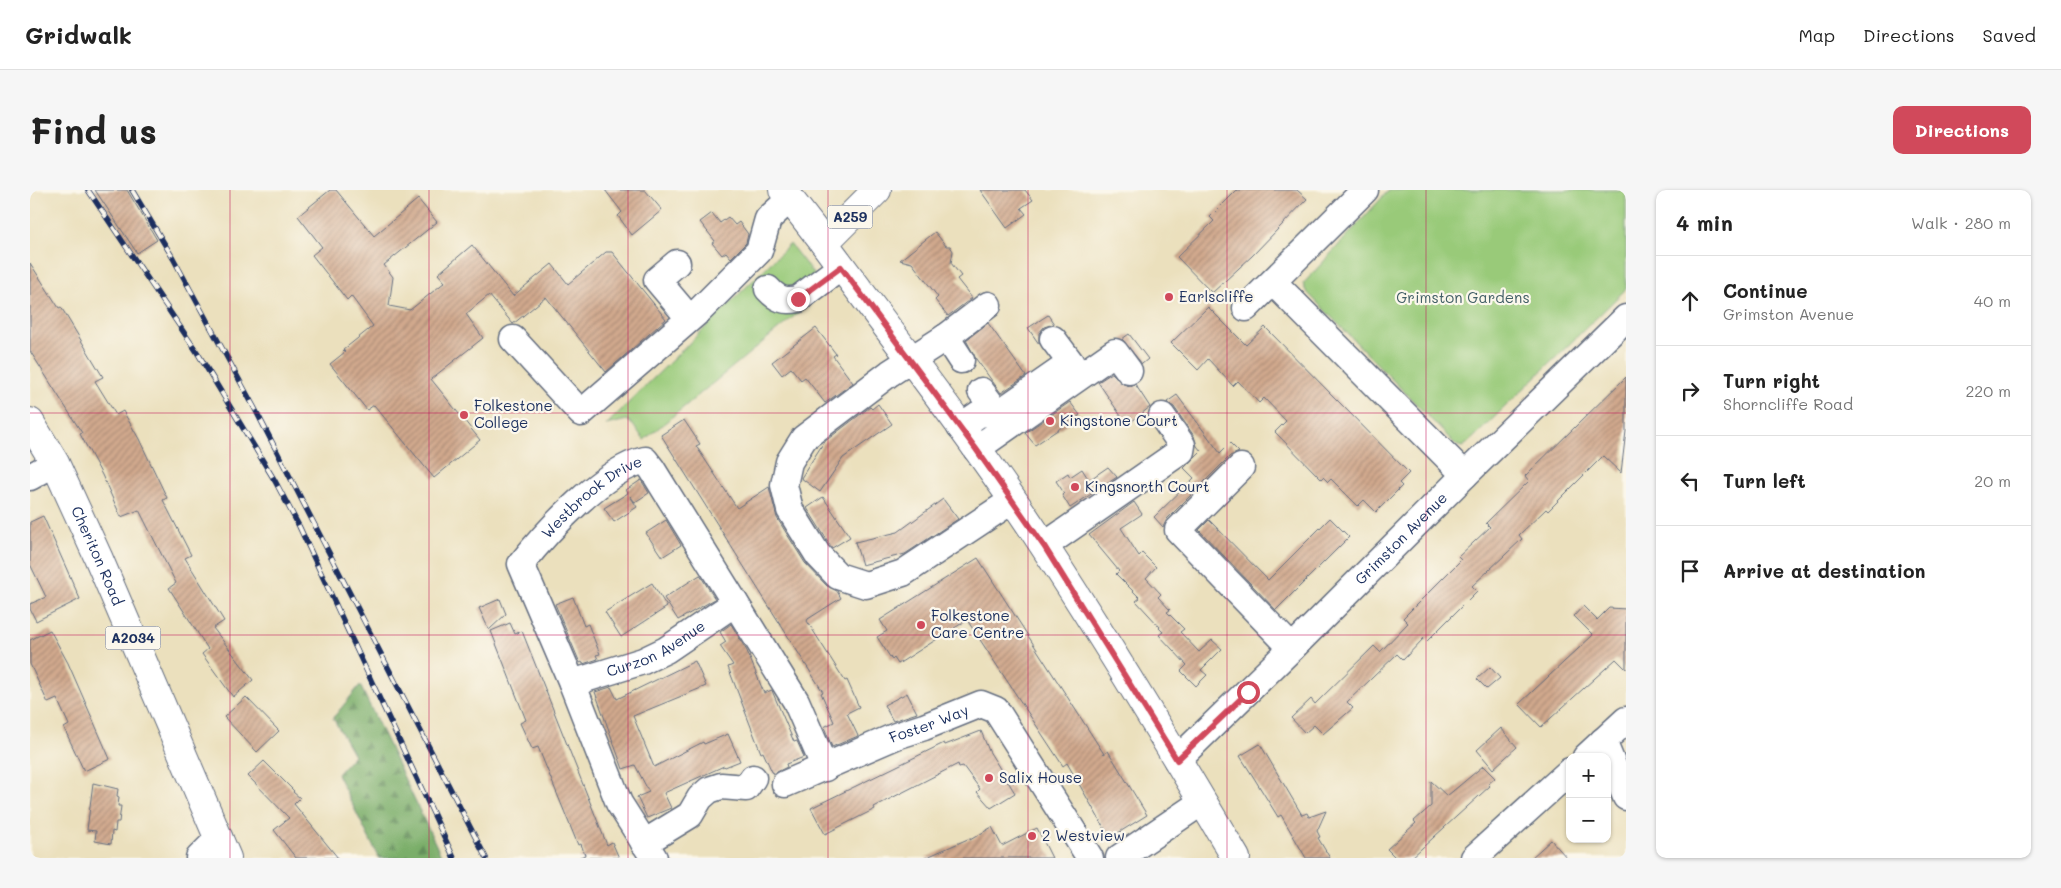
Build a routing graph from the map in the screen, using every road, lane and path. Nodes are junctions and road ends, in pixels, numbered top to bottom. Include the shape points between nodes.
1 (877, 190) edge
2 (1365, 190) edge
3 (786, 194) edge
4 (824, 243) junction
5 (677, 263) dead end
6 (841, 267) junction
7 (1273, 282) junction
8 (768, 289) dead end
9 (988, 305) dead end
10 (1246, 308) dead end
11 (689, 318) junction
12 (1626, 318) edge
13 (946, 337) junction
14 (513, 339) dead end
15 (1053, 339) dead end
16 (961, 360) dead end
17 (911, 361) junction
18 (1129, 371) dead end
19 (981, 391) dead end
20 (997, 412) junction
21 (1162, 416) dead end
22 (30, 422) edge
23 (960, 427) junction
24 (976, 449) junction
25 (55, 463) junction
26 (1241, 466) dead end
27 (1465, 475) junction
28 (30, 477) edge
29 (1013, 500) junction
30 (1044, 546) junction
31 (735, 603) junction
32 (1292, 648) junction
33 (572, 684) junction
34 (1626, 720) edge
35 (1594, 749) edge
36 (1177, 760) junction
37 (825, 768) junction
38 (1566, 775) edge
39 (753, 778) dead end
40 (785, 784) dead end
41 (1626, 796) edge
42 (1202, 802) junction
43 (223, 848) edge
44 (649, 850) edge
45 (199, 858) edge
46 (1090, 858) edge
47 (1119, 858) edge
48 (1236, 858) edge
49 (1474, 858) edge

1 - 4 main road, A259
2 - 7 street
3 - 4 main road, A259
3 - 11 street via 768,219 759,251
4 - 6 main road
5 - 11 street via 657,280
6 - 8 street via 798,299 782,300
6 - 17 main road
7 - 10 street
7 - 27 street
9 - 13 street
11 - 14 street via 581,413
12 - 27 street, Grimston Avenue
13 - 16 street
13 - 17 street
15 - 20 street via 1071,363
17 - 23 main road
17 - 29 street via 890,373 804,438 789,462 784,485 790,510 818,556 838,576 866,585 902,574
18 - 24 street via 1115,352
19 - 20 street
20 - 23 street via 979,414
21 - 30 street via 1182,445 1181,451
22 - 25 main road, Cheriton Road / A2034
23 - 24 main road
24 - 29 main road
25 - 28 street
25 - 43 main road, Cheriton Road / A2034
26 - 32 street via 1178,530
27 - 32 street, Grimston Avenue
29 - 30 main road
30 - 36 main road
31 - 33 street, Curzon Avenue via 666,650 643,661
31 - 33 street, Westbrook Drive via 652,469 645,460 634,463 581,499 522,564
31 - 37 street, Westbrook Drive via 796,701
32 - 36 street, Grimston Avenue
33 - 44 street, Westbrook Drive via 619,803
34 - 35 street
35 - 41 street
36 - 42 main road
37 - 40 street, Foster Way
37 - 46 street, Foster Way via 896,736 981,704 996,710
38 - 49 street
39 - 44 street via 746,788 721,786 709,790 690,815
42 - 47 street
42 - 48 main road
43 - 45 street

